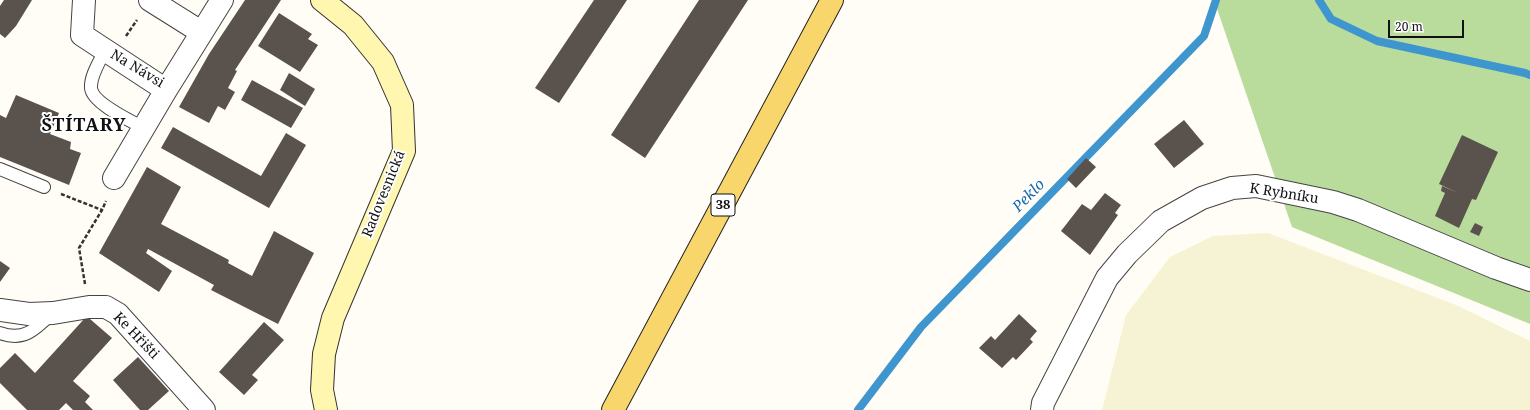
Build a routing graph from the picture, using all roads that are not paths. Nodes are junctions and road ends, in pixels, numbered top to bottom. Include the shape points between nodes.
1 (84, 0) edge
2 (150, 0) edge
3 (222, 0) edge
4 (322, 0) edge
5 (832, 0) edge
6 (201, 32) junction
7 (109, 53) junction
8 (166, 90) junction
9 (144, 128) junction
10 (0, 169) edge
11 (114, 178) dead end
12 (44, 187) road end
13 (1530, 280) edge
14 (0, 310) edge
15 (53, 313) junction
16 (0, 333) edge
17 (204, 410) edge
18 (326, 410) edge
19 (613, 410) edge
20 (1042, 410) edge

1 - 7 street, Na Návsi via 82,35
2 - 6 street
3 - 6 street, Na Návsi
4 - 18 street, Radovesnická via 353,25 383,62 402,105 404,151 333,318 324,354 322,390
5 - 19 main road, 38
6 - 8 street, Na Návsi
7 - 8 street, Na Návsi
7 - 9 lane via 92,80 91,89 98,101
8 - 9 street
9 - 11 street
10 - 12 lane
13 - 20 street, K Rybníku via 1333,202 1256,186 1232,188 1202,198 1161,221 1127,254 1107,278 1043,403
14 - 15 street, Ke Hřišti via 29,314
15 - 16 lane via 34,331 19,336
15 - 17 street, Ke Hřišti via 89,306 106,307 118,314

